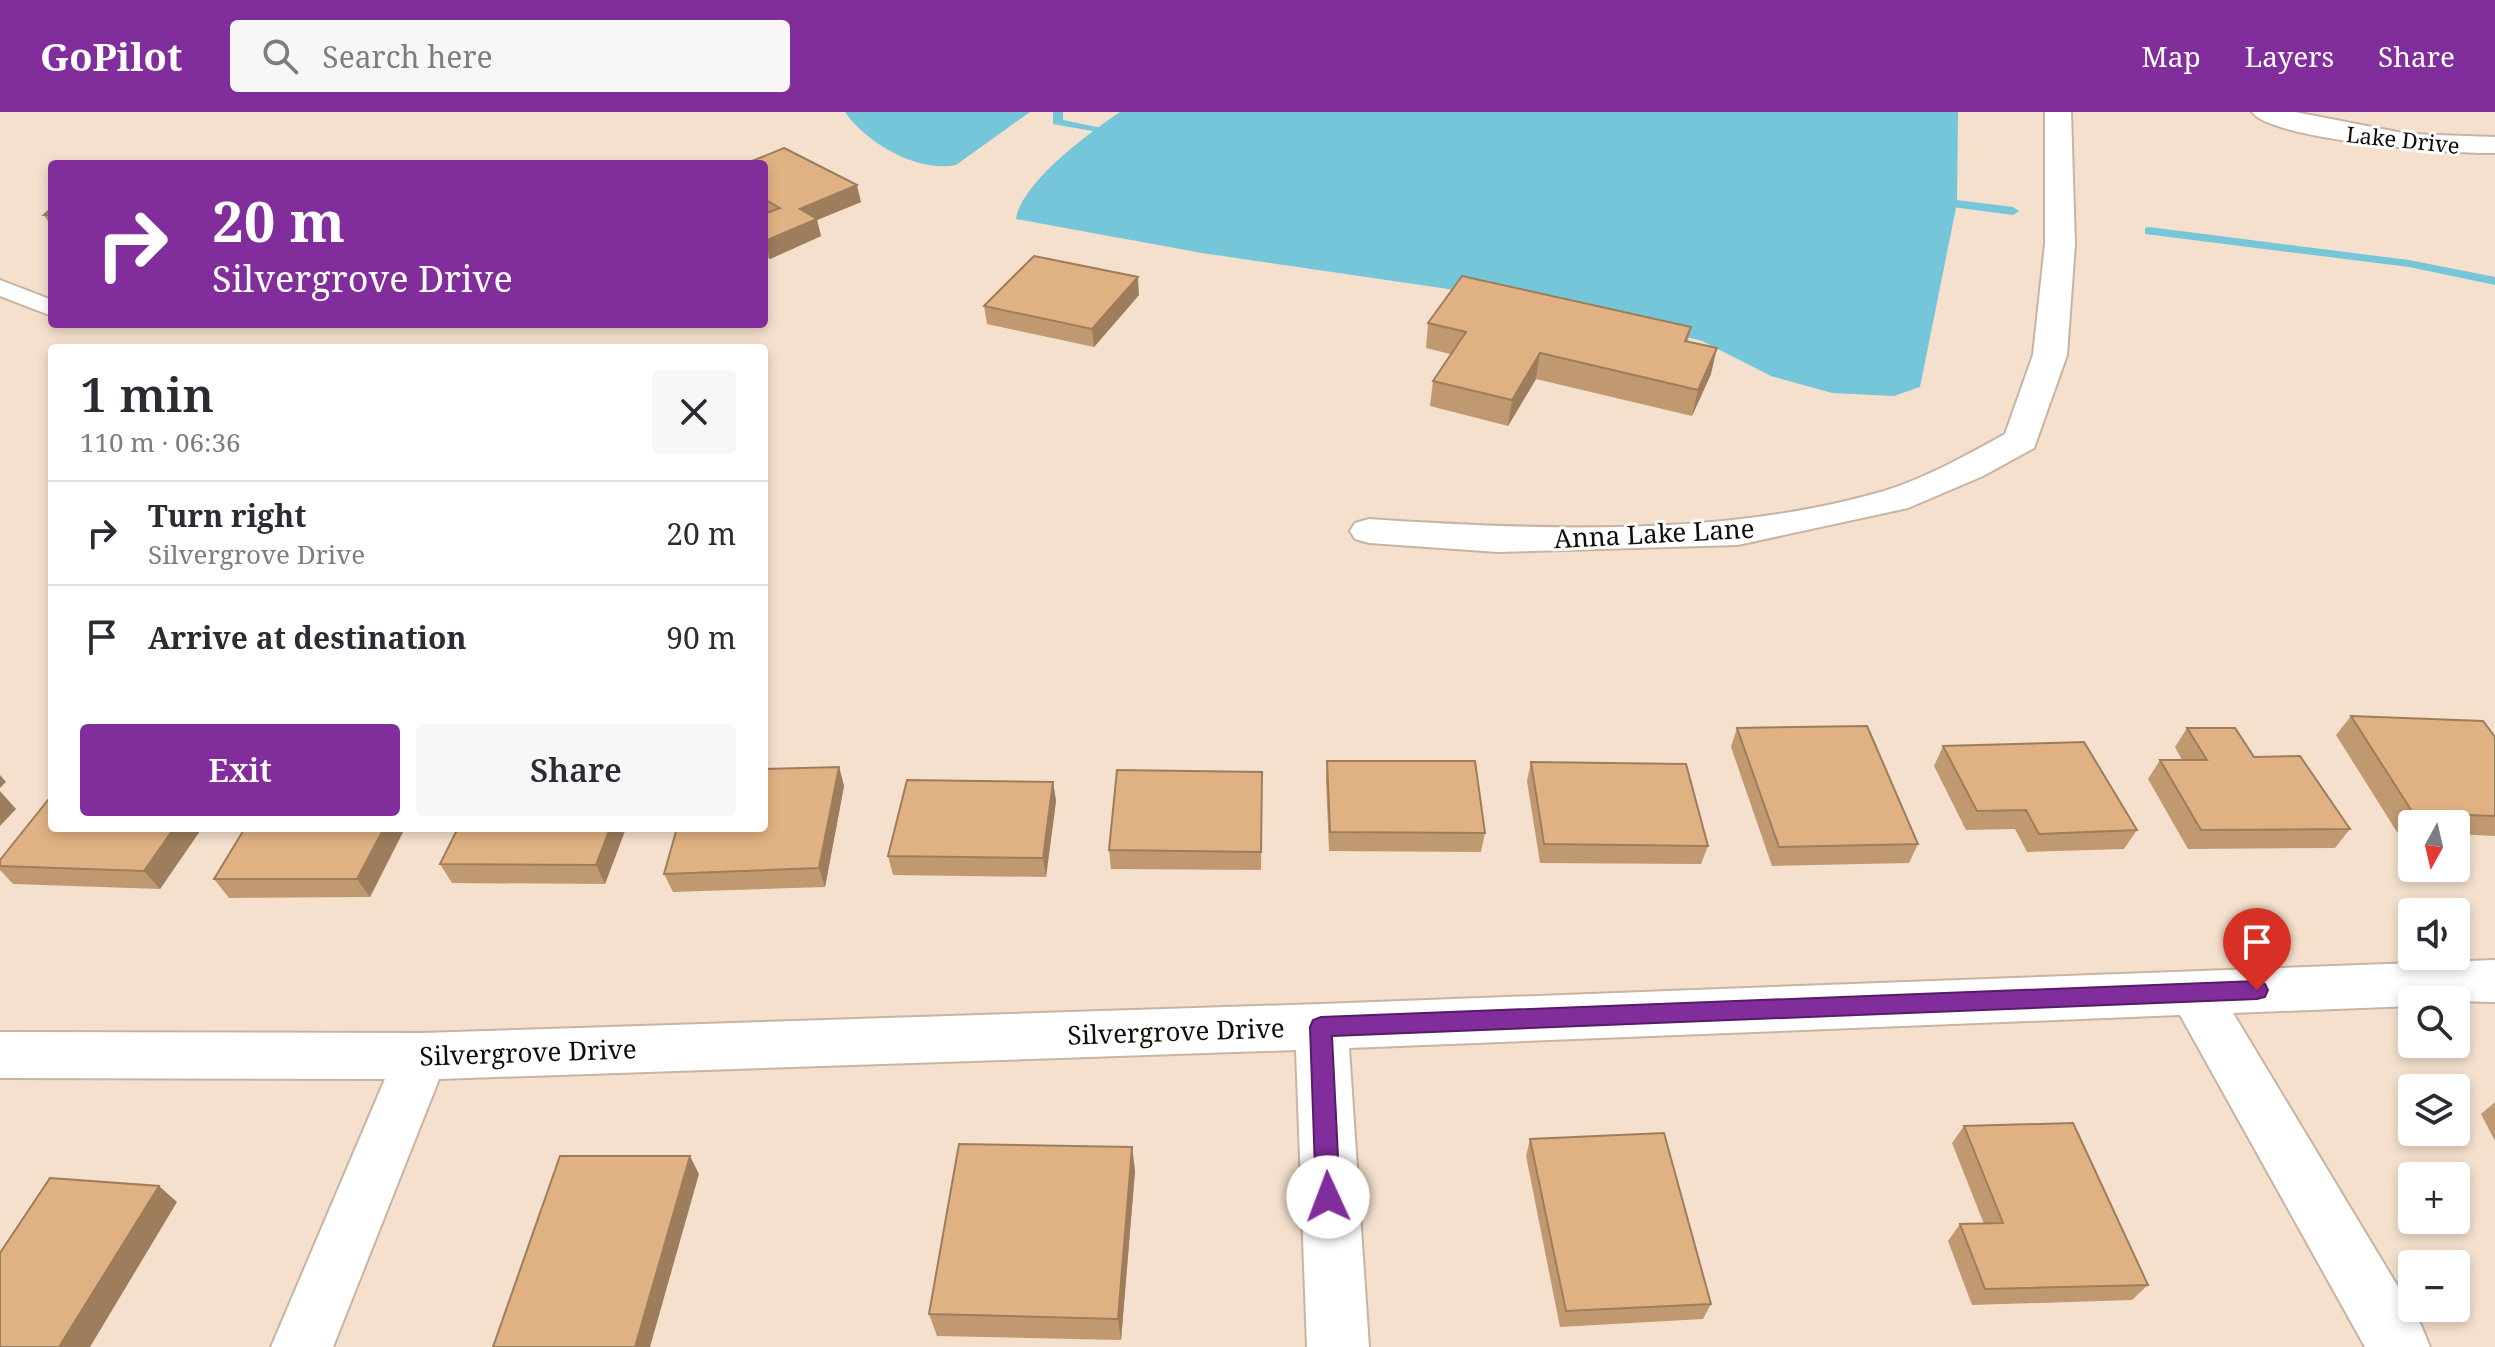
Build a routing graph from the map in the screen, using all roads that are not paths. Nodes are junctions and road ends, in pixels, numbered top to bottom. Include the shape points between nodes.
1 (2058, 112) edge
2 (2265, 112) edge
3 (2495, 145) edge
4 (0, 287) edge
5 (48, 307) edge
6 (1369, 531) dead end
7 (2495, 981) edge
8 (2194, 993) junction
9 (1321, 1027) junction
10 (0, 1055) edge
11 (421, 1056) junction
12 (302, 1347) edge
13 (1338, 1347) edge
14 (2399, 1347) edge

1 - 6 street, Anna Lake Lane via 2060,244 2050,355 2021,440 1895,500 1738,533 1498,540
2 - 3 street, Lake Drive via 2386,141
4 - 5 lane
7 - 8 street, Silvergrove Drive
8 - 9 street, Silvergrove Drive
8 - 14 street
9 - 11 street, Silvergrove Drive
9 - 13 street
10 - 11 street, Silvergrove Drive
11 - 12 street

